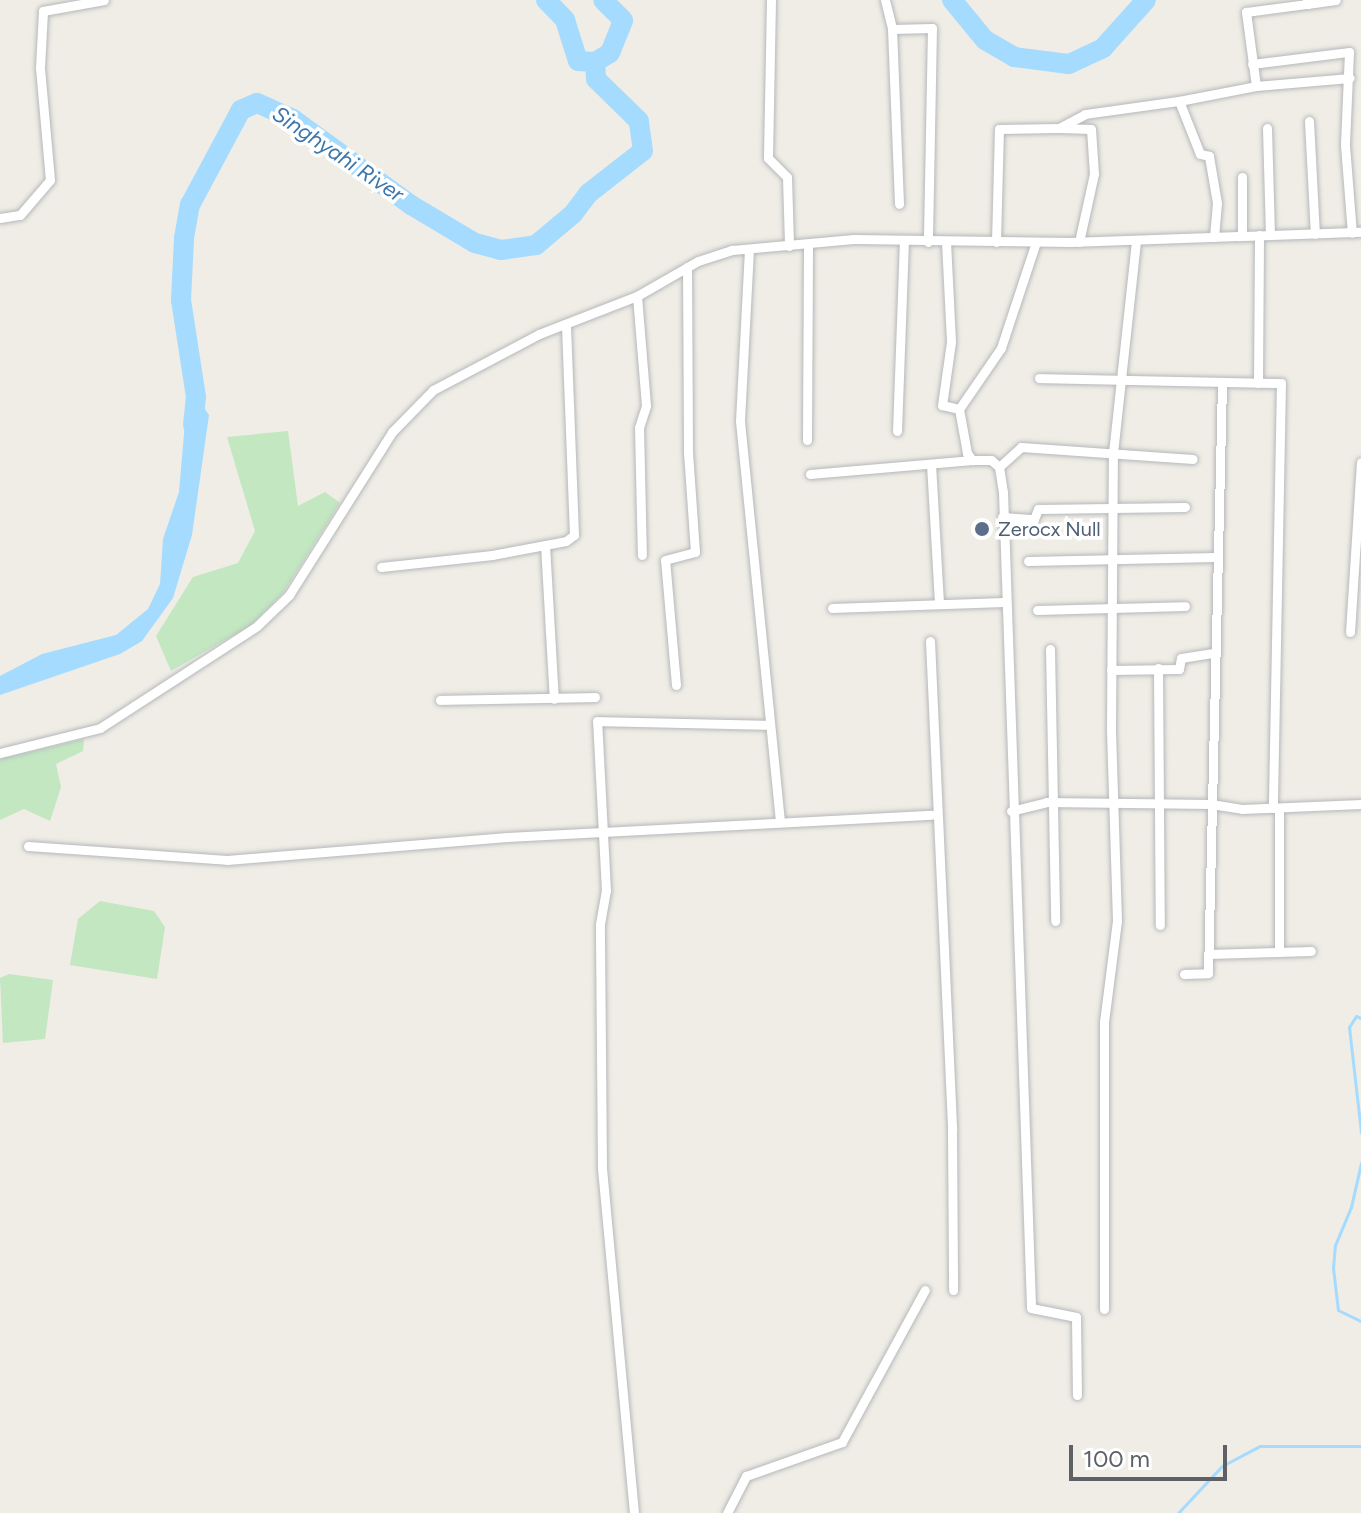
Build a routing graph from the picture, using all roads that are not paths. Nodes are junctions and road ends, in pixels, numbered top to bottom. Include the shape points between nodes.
1 (104, 0) edge
2 (771, 0) edge
3 (885, 0) edge
4 (1336, 0) edge
5 (1307, 2) edge
6 (892, 29) junction
7 (1252, 64) junction
8 (1350, 78) junction
9 (1256, 86) junction
10 (1179, 101) junction
11 (1309, 121) dead end
12 (1059, 128) junction
13 (1267, 128) dead end
14 (1242, 177) dead end
15 (899, 204) dead end
16 (0, 218) edge
17 (1357, 232) edge
18 (1315, 234) junction
19 (1259, 235) junction
20 (1270, 235) junction
21 (1242, 236) junction
22 (1214, 237) junction
23 (1136, 240) junction
24 (904, 241) junction
25 (928, 242) junction
26 (946, 242) junction
27 (996, 242) junction
28 (1036, 242) junction
29 (1079, 242) junction
30 (808, 245) junction
31 (789, 246) junction
32 (749, 249) junction
33 (687, 267) junction
34 (637, 296) junction
35 (566, 325) junction
36 (1039, 378) dead end
37 (1120, 380) junction
38 (1258, 383) junction
39 (1222, 385) junction
40 (959, 409) junction
41 (897, 431) dead end
42 (807, 440) dead end
43 (1113, 453) junction
44 (1193, 459) dead end
45 (972, 460) junction
46 (1361, 462) edge
47 (931, 464) junction
48 (999, 467) junction
49 (810, 474) dead end
50 (1113, 506) junction
51 (1185, 507) dead end
52 (1002, 517) junction
53 (545, 545) junction
54 (642, 555) dead end
55 (1111, 557) junction
56 (1216, 557) junction
57 (1028, 561) dead end
58 (381, 567) dead end
59 (939, 602) junction
60 (1004, 602) junction
61 (1185, 606) dead end
62 (1110, 607) junction
63 (832, 608) dead end
64 (1037, 610) dead end
65 (1350, 632) dead end
66 (930, 641) dead end
67 (1050, 649) dead end
68 (1214, 653) junction
69 (1158, 668) junction
70 (1111, 670) junction
71 (676, 685) dead end
72 (595, 697) dead end
73 (554, 699) junction
74 (440, 700) dead end
75 (770, 725) junction
76 (0, 753) edge
77 (1053, 802) junction
78 (1158, 802) junction
79 (1112, 804) junction
80 (1211, 804) junction
81 (1361, 804) edge
82 (1276, 808) junction
83 (1011, 811) junction
84 (931, 815) dead end
85 (780, 822) junction
86 (604, 831) junction
87 (28, 846) dead end
88 (1055, 921) dead end
89 (1160, 925) dead end
90 (1311, 951) dead end
91 (1279, 952) junction
92 (1209, 954) junction
93 (1184, 974) dead end
94 (925, 1290) dead end
95 (953, 1290) dead end
96 (1104, 1309) dead end
97 (1077, 1395) dead end
98 (634, 1513) edge
99 (727, 1513) edge

1 - 16 street via 43,11 40,67 50,180 20,215
2 - 31 street via 768,158 787,177
3 - 6 street
4 - 5 street
5 - 7 street via 1246,12
6 - 15 street
6 - 25 street via 932,28
7 - 8 street via 1349,52
7 - 9 street
8 - 9 street
8 - 17 street via 1345,145
9 - 10 street
10 - 12 street via 1085,114
10 - 22 street via 1200,154 1209,156 1217,203
11 - 18 street
12 - 27 street via 999,129
12 - 29 street via 1091,129 1094,174
13 - 20 street
14 - 21 street
17 - 18 street
18 - 20 street
19 - 20 street
19 - 21 street
19 - 38 street
21 - 22 street
22 - 23 street
23 - 29 street
23 - 37 street
24 - 25 street
24 - 30 street
24 - 41 street
25 - 26 street
26 - 27 street
26 - 40 street via 951,342 942,405
27 - 28 street
28 - 29 street
28 - 40 street via 1001,348
30 - 31 street
30 - 42 street
31 - 32 street
32 - 33 street
32 - 75 street via 740,421
33 - 34 street
33 - 71 street via 688,452 695,552 665,560
34 - 35 street
34 - 54 street via 646,406 639,427
35 - 53 street via 574,535
35 - 76 street via 475,364 433,390 392,432 289,595 257,626 100,728
36 - 37 street
37 - 39 street
37 - 43 street
38 - 39 street
38 - 82 street via 1281,383
39 - 56 street
40 - 45 street
43 - 44 street
43 - 48 street via 1021,447
43 - 50 street
45 - 47 street
45 - 48 street via 991,460
46 - 65 street
47 - 49 street
47 - 59 street
48 - 52 street
50 - 51 street
50 - 52 street via 1038,509 1034,519
50 - 55 street
52 - 60 street
53 - 58 street
53 - 73 street
55 - 56 street
55 - 57 street
55 - 62 street
56 - 68 street
59 - 60 street
59 - 63 street
60 - 83 street
61 - 62 street
62 - 64 street
62 - 70 street
66 - 95 street via 952,1131
67 - 77 street
68 - 69 street via 1181,658 1179,669
68 - 80 street
69 - 70 street
69 - 78 street
70 - 79 street
72 - 73 street
73 - 74 street
75 - 85 street
75 - 86 street via 597,721
77 - 79 street
77 - 83 street
77 - 88 street
78 - 79 street
78 - 80 street
78 - 89 street
79 - 96 street via 1117,921 1104,1022
80 - 82 street
80 - 92 street
81 - 82 street
82 - 91 street
83 - 97 street via 1031,1308 1076,1317
84 - 85 street
85 - 86 street
86 - 87 street via 227,860
86 - 98 street via 602,1167
90 - 91 street
91 - 92 street
92 - 93 street via 1208,973
94 - 99 street via 842,1442 746,1476

